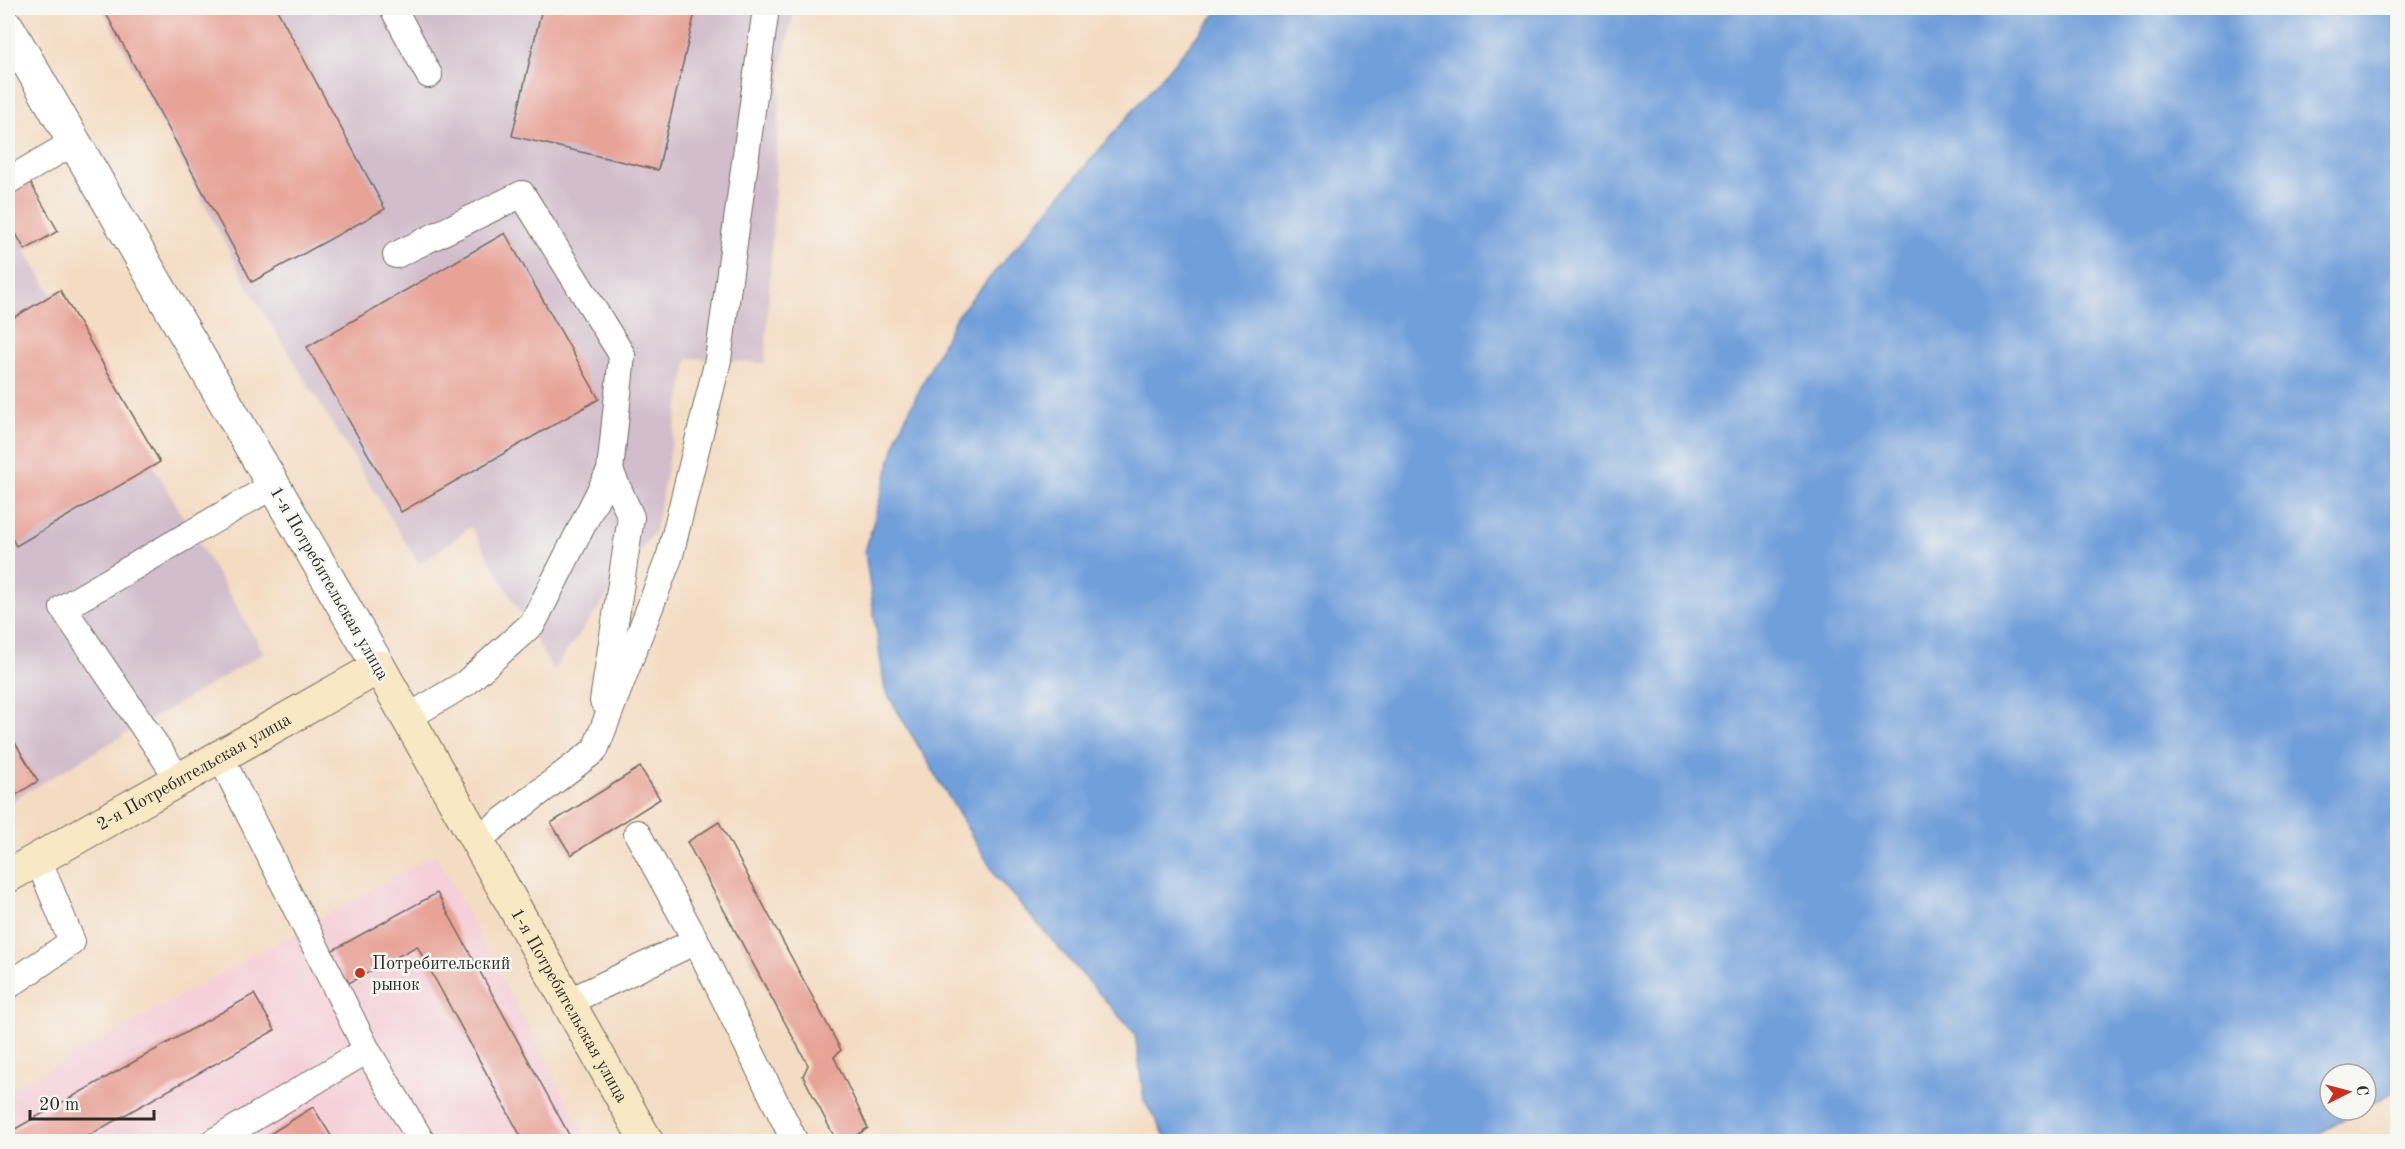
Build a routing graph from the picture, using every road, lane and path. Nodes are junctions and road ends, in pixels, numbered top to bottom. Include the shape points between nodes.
1 (393, 8) edge
2 (766, 8) edge
3 (8, 28) edge
4 (429, 75) dead end
5 (74, 142) junction
6 (8, 181) edge
7 (396, 255) dead end
8 (610, 471) junction
9 (274, 485) junction
10 (379, 668) junction
11 (407, 718) junction
12 (595, 750) junction
13 (221, 758) junction
14 (180, 781) junction
15 (637, 832) dead end
16 (477, 840) junction
17 (38, 859) junction
18 (8, 876) edge
19 (696, 941) junction
20 (8, 986) edge
21 (568, 1002) junction
22 (367, 1050) junction
23 (213, 1142) edge
24 (422, 1142) edge
25 (646, 1142) edge
26 (795, 1142) edge

1 - 4 lane
2 - 12 lane via 718,360 670,555
3 - 5 street, 1-я Потребительская улица
5 - 6 lane
5 - 9 street, 1-я Потребительская улица
7 - 8 lane via 522,194 622,355
8 - 11 lane via 533,623 466,683
8 - 12 lane via 631,517
9 - 10 street, 1-я Потребительская улица
9 - 14 lane via 63,608
10 - 11 street, 1-я Потребительская улица
10 - 13 street, 2-я Потребительская улица
11 - 16 street, 1-я Потребительская улица
12 - 16 lane
13 - 14 street, 2-я Потребительская улица
13 - 22 lane
14 - 17 street, 2-я Потребительская улица
15 - 19 lane
16 - 21 street, 1-я Потребительская улица
17 - 18 street, 2-я Потребительская улица
17 - 20 lane via 72,942
19 - 21 lane
19 - 26 lane
21 - 25 street, 1-я Потребительская улица
22 - 23 lane
22 - 24 lane

